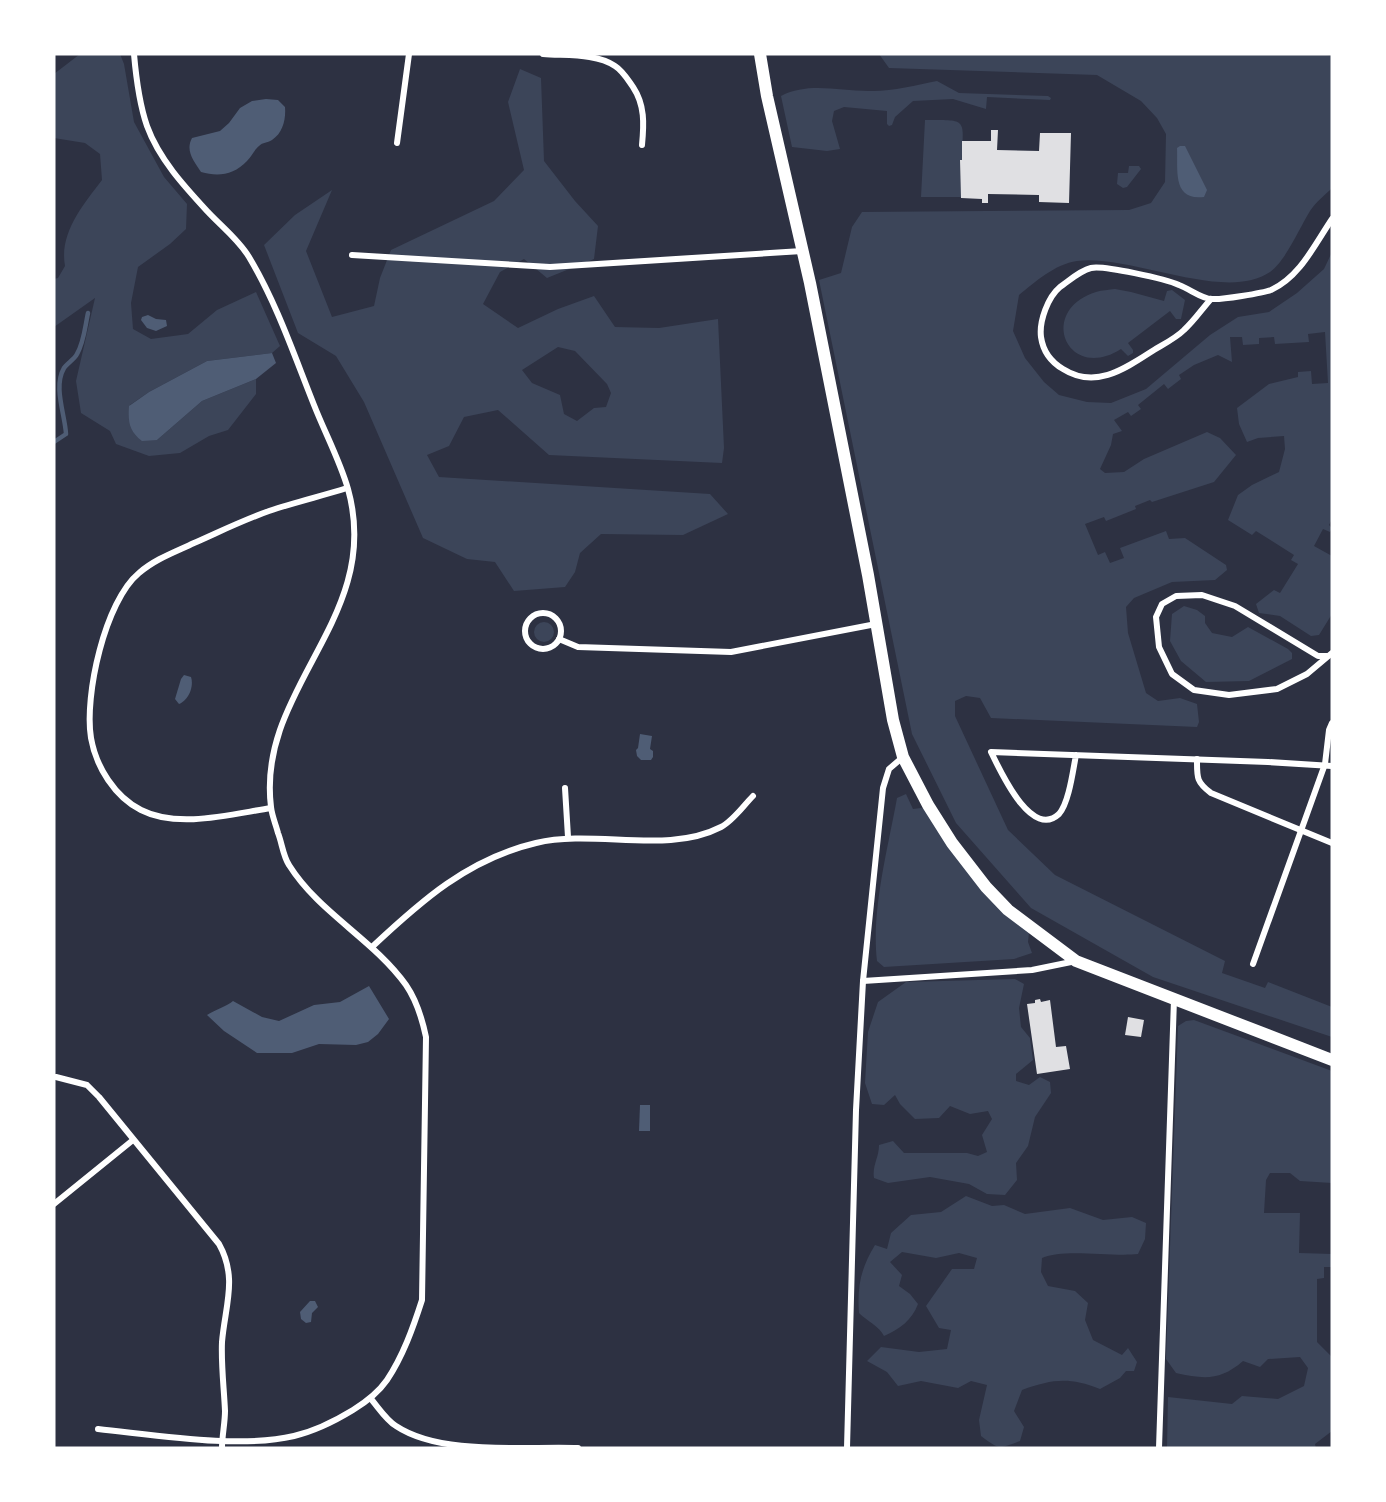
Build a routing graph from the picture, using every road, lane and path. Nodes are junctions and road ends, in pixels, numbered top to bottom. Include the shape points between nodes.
1 (134, 54) edge
2 (409, 54) edge
3 (543, 54) edge
4 (759, 54) edge
5 (398, 143) dead end
6 (642, 145) dead end
7 (1332, 219) edge
8 (803, 251) junction
9 (352, 255) dead end
10 (1211, 299) junction
11 (348, 488) junction
12 (876, 624) junction
13 (559, 639) junction
14 (1330, 655) edge
15 (1332, 723) edge
16 (1076, 755) junction
17 (903, 757) junction
18 (1197, 759) junction
19 (1328, 765) edge
20 (565, 788) dead end
21 (753, 796) dead end
22 (271, 808) junction
23 (1301, 831) junction
24 (568, 837) junction
25 (1332, 843) edge
26 (372, 947) junction
27 (1076, 961) junction
28 (1253, 964) dead end
29 (862, 981) junction
30 (1174, 997) junction
31 (1332, 1060) edge
32 (56, 1077) dead end
33 (133, 1140) junction
34 (54, 1204) edge
35 (371, 1399) junction
36 (98, 1429) dead end
37 (222, 1444) edge
38 (538, 1447) edge
39 (578, 1448) edge
40 (847, 1448) edge
41 (1159, 1448) edge

1 - 11 street via 146,125 163,159 247,254 271,297
2 - 5 street
3 - 6 street via 591,58 621,71 642,106
4 - 8 main road
7 - 10 street via 1301,266 1270,291
8 - 9 street via 550,267
8 - 12 main road
10 - 10 street via 1178,284 1092,267 1054,292 1041,335 1045,351 1054,364 1068,372 1095,379 1108,376 1183,331
11 - 22 street via 354,524 353,561 331,628 288,707 275,743 270,770
11 - 22 street via 269,511 158,559 124,588 103,634 93,687 91,738 96,759 122,797 142,810 187,820
12 - 13 street via 730,652 578,647
12 - 17 main road
13 - 13 street via 560,628 550,615 533,616 526,626 526,638 539,649 551,647
14 - 14 street via 1318,656 1235,606 1202,595 1176,597 1162,604 1156,617 1159,647 1172,674 1194,690 1229,695 1277,689 1307,674
15 - 19 street
16 - 16 street via 1002,753 991,752 1023,806 1034,817 1048,819 1058,814 1065,802
16 - 18 street
17 - 27 main road via 952,843 986,887 1008,910
17 - 29 street via 889,769 883,788
18 - 19 street
18 - 23 street via 1200,785 1211,793
19 - 23 street
20 - 24 street
21 - 24 street via 723,826 693,838
22 - 26 street via 288,863 316,899
23 - 25 street
23 - 28 street
24 - 26 street via 512,850 452,878
26 - 35 street via 406,986 420,1012 426,1037 422,1300 387,1380
27 - 29 street via 1032,970
27 - 30 main road
29 - 40 street
30 - 31 main road
30 - 41 street
32 - 33 street via 87,1085
33 - 34 street
33 - 37 street via 225,1254 230,1290 222,1343
35 - 37 street via 332,1423 294,1436
35 - 38 street via 394,1425 421,1438 463,1447
36 - 37 street
38 - 39 street

